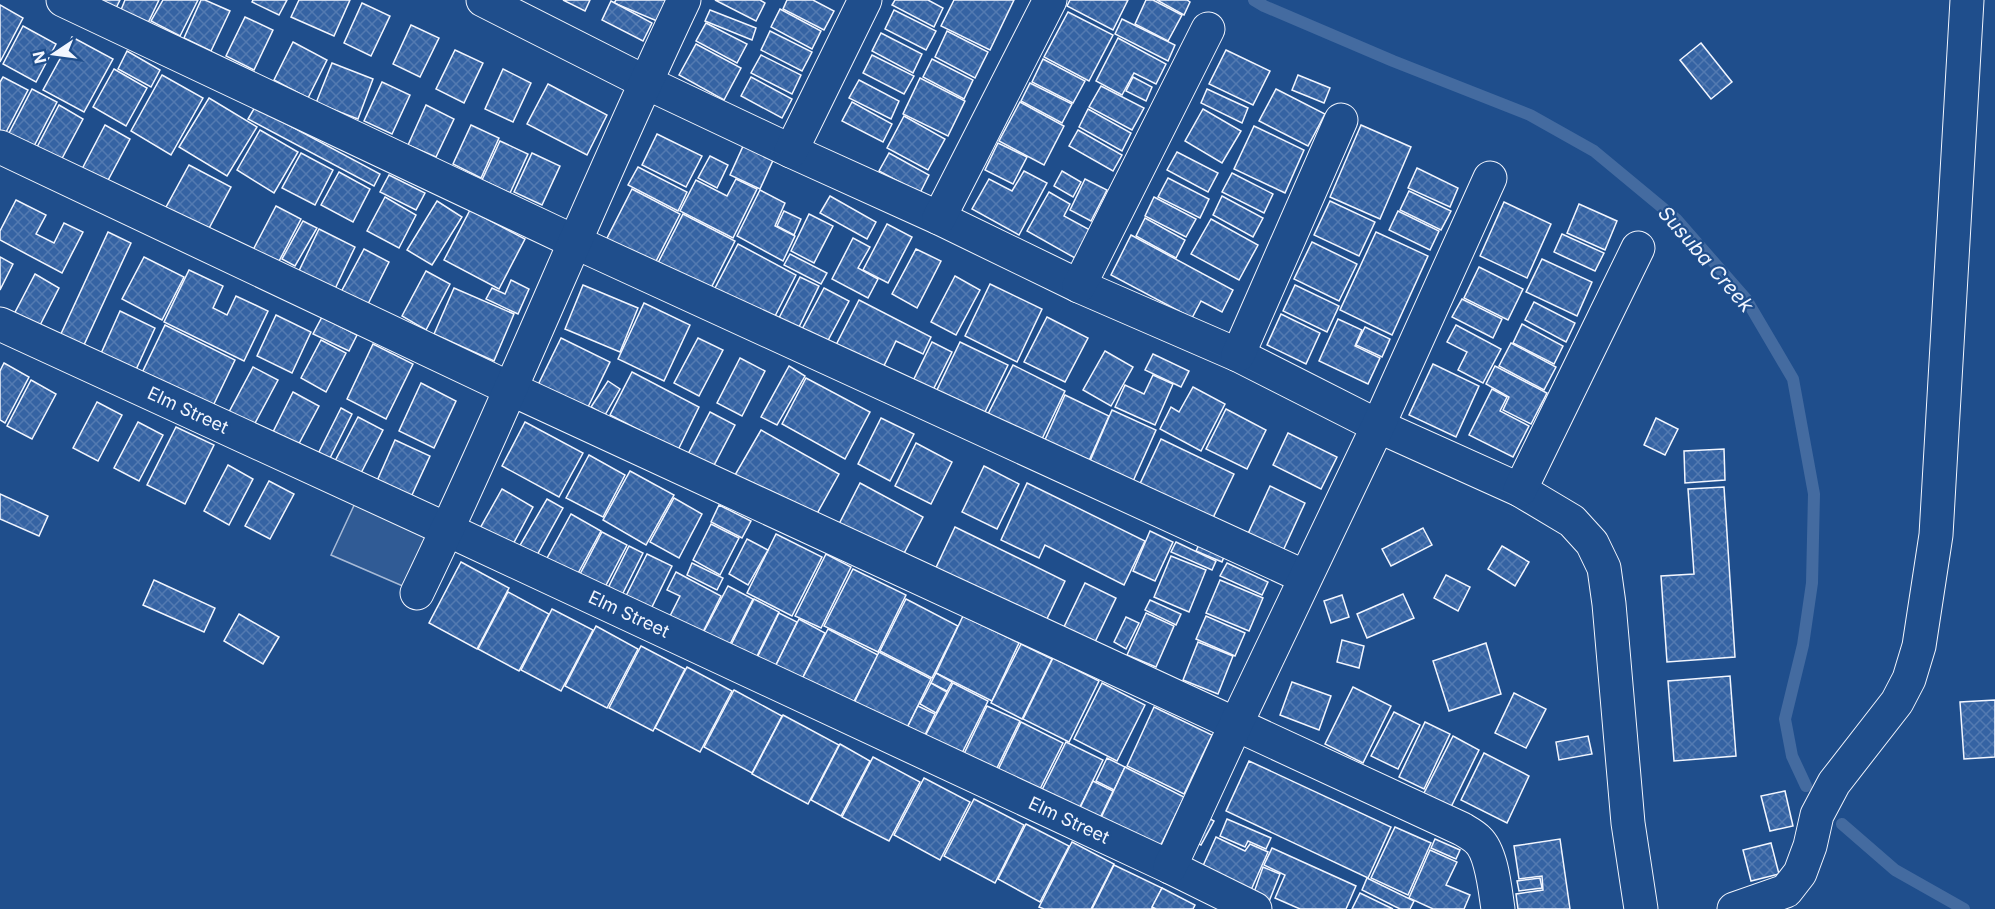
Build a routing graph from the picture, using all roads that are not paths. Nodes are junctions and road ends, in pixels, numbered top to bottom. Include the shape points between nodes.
1 (63, 0) edge
2 (684, 0) edge
3 (866, 0) edge
4 (1050, 0) edge
5 (1967, 0) edge
6 (500, 4) edge
7 (1208, 29) dead end
8 (645, 82) junction
9 (1341, 120) dead end
10 (0, 147) edge
11 (791, 151) junction
12 (1490, 178) dead end
13 (939, 218) junction
14 (575, 242) junction
15 (1638, 248) dead end
16 (1079, 286) junction
17 (0, 324) edge
18 (1238, 355) junction
19 (511, 389) junction
20 (1378, 426) junction
21 (1520, 490) junction
22 (448, 530) junction
23 (1305, 577) junction
24 (417, 593) dead end
25 (1236, 724) junction
26 (1170, 867) junction
27 (1256, 909) edge
28 (1498, 909) edge
29 (1641, 909) edge
30 (1734, 909) edge

1 - 14 street
2 - 8 street
3 - 11 street
4 - 13 street
5 - 30 street via 1936,535 1919,646 1897,702 1834,783 1817,815 1800,873 1786,891
6 - 8 street
7 - 16 street
8 - 11 street
8 - 14 street
9 - 18 street
10 - 19 street
11 - 13 street
12 - 20 street
13 - 16 street
14 - 19 street
14 - 23 street
15 - 21 street
16 - 18 street
17 - 22 street, Elm Street
18 - 20 street
19 - 22 street
19 - 25 street
20 - 21 street
20 - 23 street
21 - 29 street via 1572,521 1592,543 1604,568 1628,823
22 - 24 street
22 - 26 street, Elm Street
23 - 25 street
25 - 26 street
25 - 28 street via 1462,828 1480,841 1490,866
26 - 27 street, Elm Street

